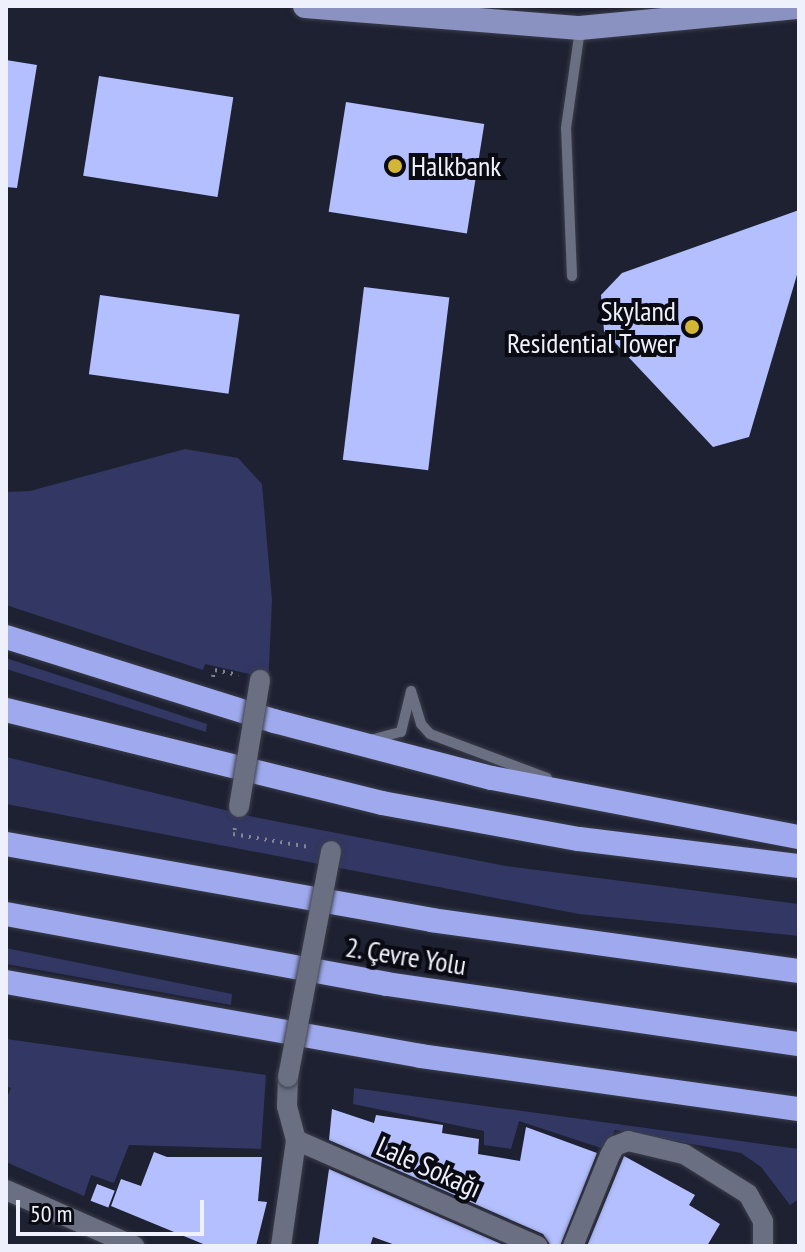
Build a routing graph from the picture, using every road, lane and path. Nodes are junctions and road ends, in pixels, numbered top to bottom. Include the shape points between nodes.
1 (305, 6) edge
2 (548, 6) edge
3 (799, 7) edge
4 (580, 28) junction
5 (572, 276) dead end
6 (6, 637) edge
7 (260, 680) dead end
8 (6, 703) edge
9 (6, 710) edge
10 (68, 724) junction
11 (354, 742) junction
12 (239, 807) joint
13 (671, 816) junction
14 (799, 837) edge
15 (6, 844) edge
16 (331, 851) joint
17 (799, 866) edge
18 (6, 914) edge
19 (799, 971) edge
20 (6, 982) edge
21 (799, 1044) edge
22 (799, 1109) edge
23 (296, 1140) junction
24 (6, 1190) edge
25 (134, 1246) edge
26 (281, 1246) edge
27 (538, 1246) edge
28 (573, 1246) edge
29 (763, 1246) edge

1 - 4 main road
2 - 4 main road via 557,18
3 - 4 main road
4 - 5 lane via 566,128
6 - 11 highway
7 - 12 street, bridge
8 - 10 highway
9 - 10 highway
10 - 17 highway via 270,777 471,821
11 - 13 highway via 505,782
11 - 13 lane via 401,732 411,691 421,724 453,746
12 - 16 path via 233,834
13 - 14 highway
15 - 19 highway, 2. Çevre Yolu via 431,920
16 - 23 street, bridge via 288,1077 287,1106
18 - 21 highway, 2. Çevre Yolu via 387,984
20 - 22 highway via 421,1056
23 - 26 street
23 - 27 street, Lale Sokağı
24 - 25 street
28 - 29 street via 610,1155 628,1141 684,1154 748,1194 763,1221

